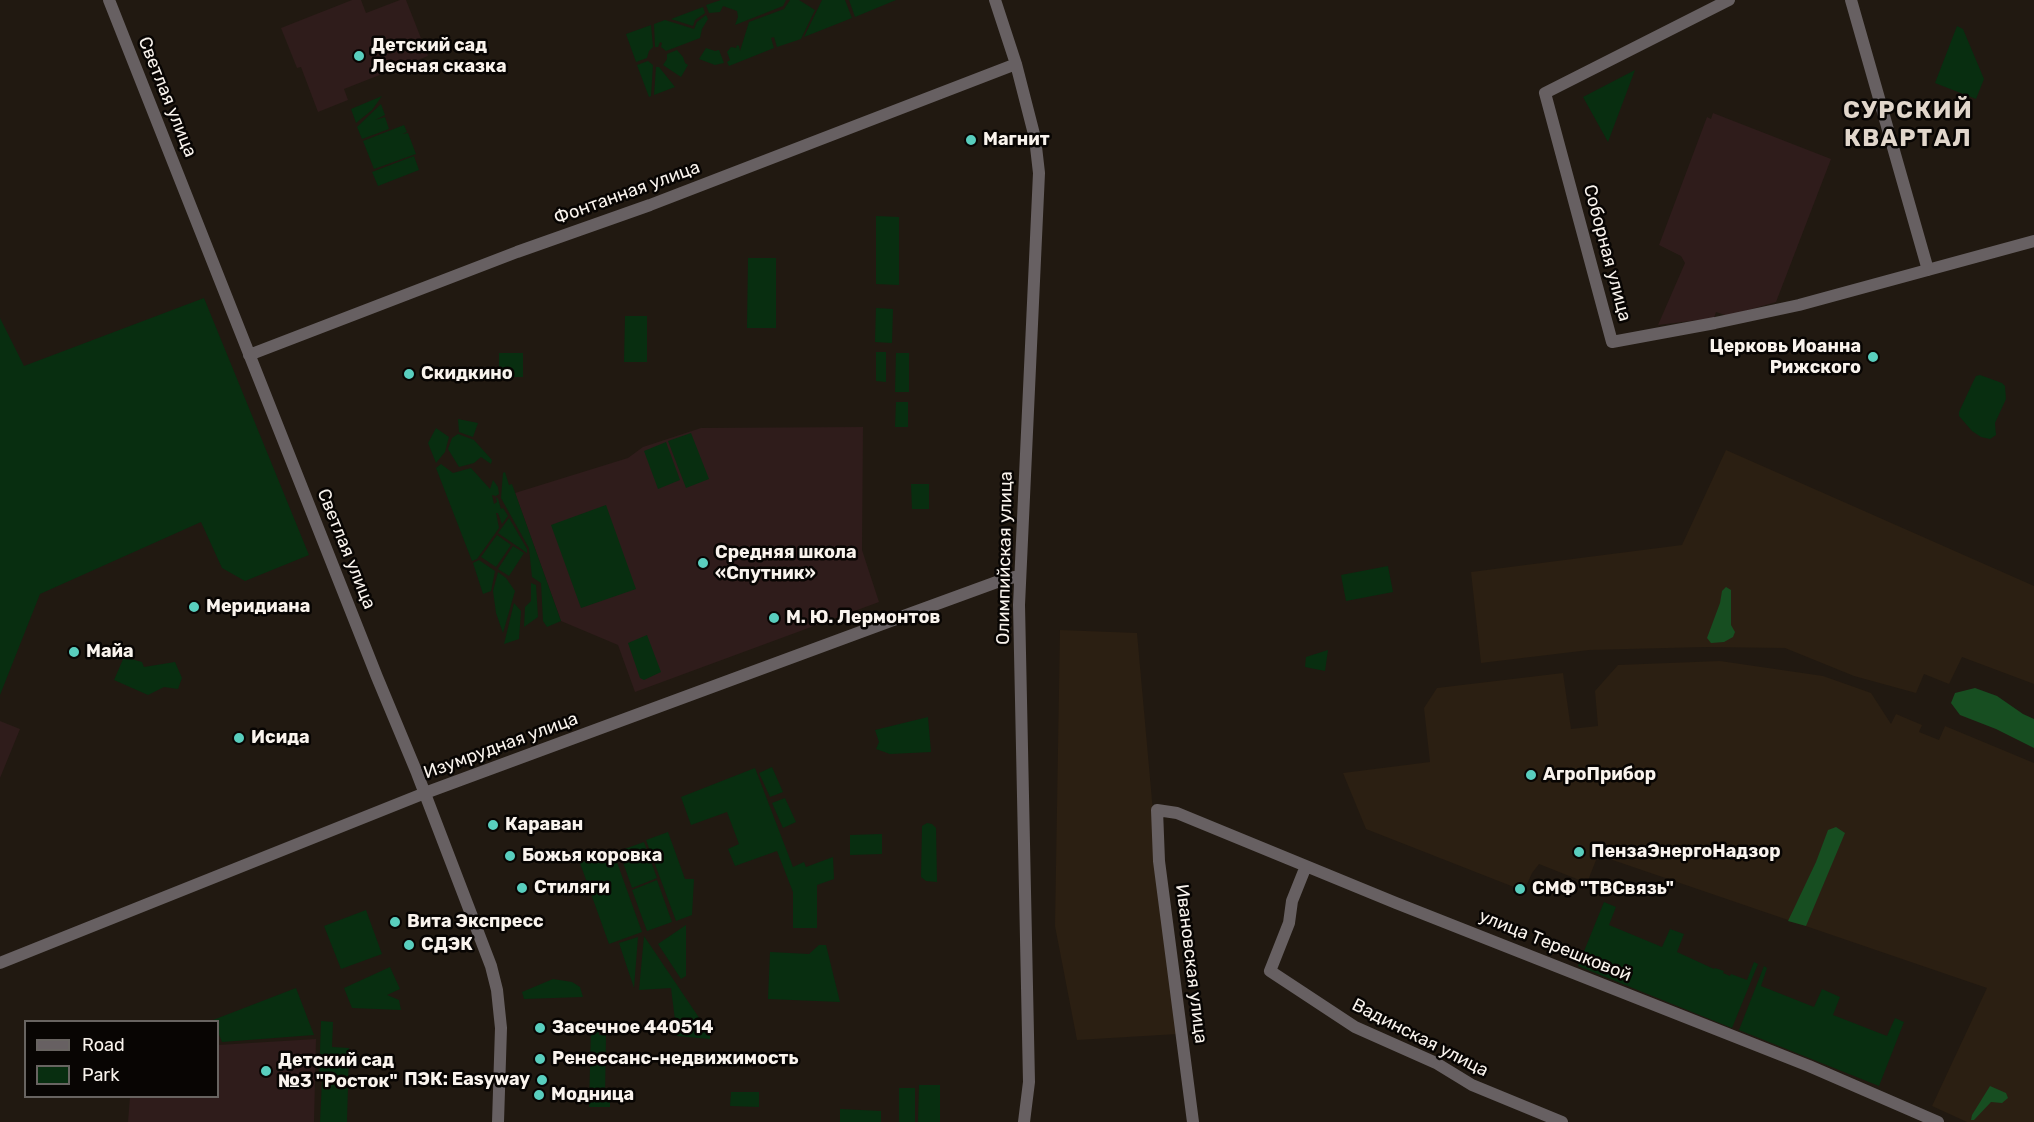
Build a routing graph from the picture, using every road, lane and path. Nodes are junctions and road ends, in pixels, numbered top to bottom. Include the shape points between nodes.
1 (109, 0) edge
2 (995, 0) edge
3 (1729, 0) edge
4 (1851, 0) edge
5 (1016, 64) junction
6 (2034, 241) edge
7 (1928, 270) junction
8 (249, 354) junction
9 (1020, 576) junction
10 (425, 793) junction
11 (1158, 810) joint
12 (1306, 866) junction
13 (0, 963) edge
14 (498, 1122) edge
15 (1024, 1122) edge
16 (1193, 1122) edge
17 (1562, 1122) edge
18 (1938, 1122) edge

1 - 8 street, Светлая улица
2 - 5 street, Олимпийская улица
3 - 7 street, Соборная улица via 1545,93 1612,342 1799,305
4 - 7 street
5 - 8 street, Фонтанная улица
5 - 9 street, Олимпийская улица via 1035,138 1039,173
6 - 7 street, Соборная улица
8 - 10 street, Светлая улица
9 - 10 street, Изумрудная улица
9 - 15 street, Олимпийская улица via 1029,1082
10 - 13 street, Изумрудная улица
10 - 14 street, Светлая улица via 497,990 501,1028
11 - 12 street, улица Терешковой via 1177,813
11 - 16 street, Ивановская улица via 1159,861
12 - 17 street, Вадинская улица via 1270,971 1355,1027 1436,1063 1472,1085
12 - 18 street, улица Терешковой via 1809,1066

